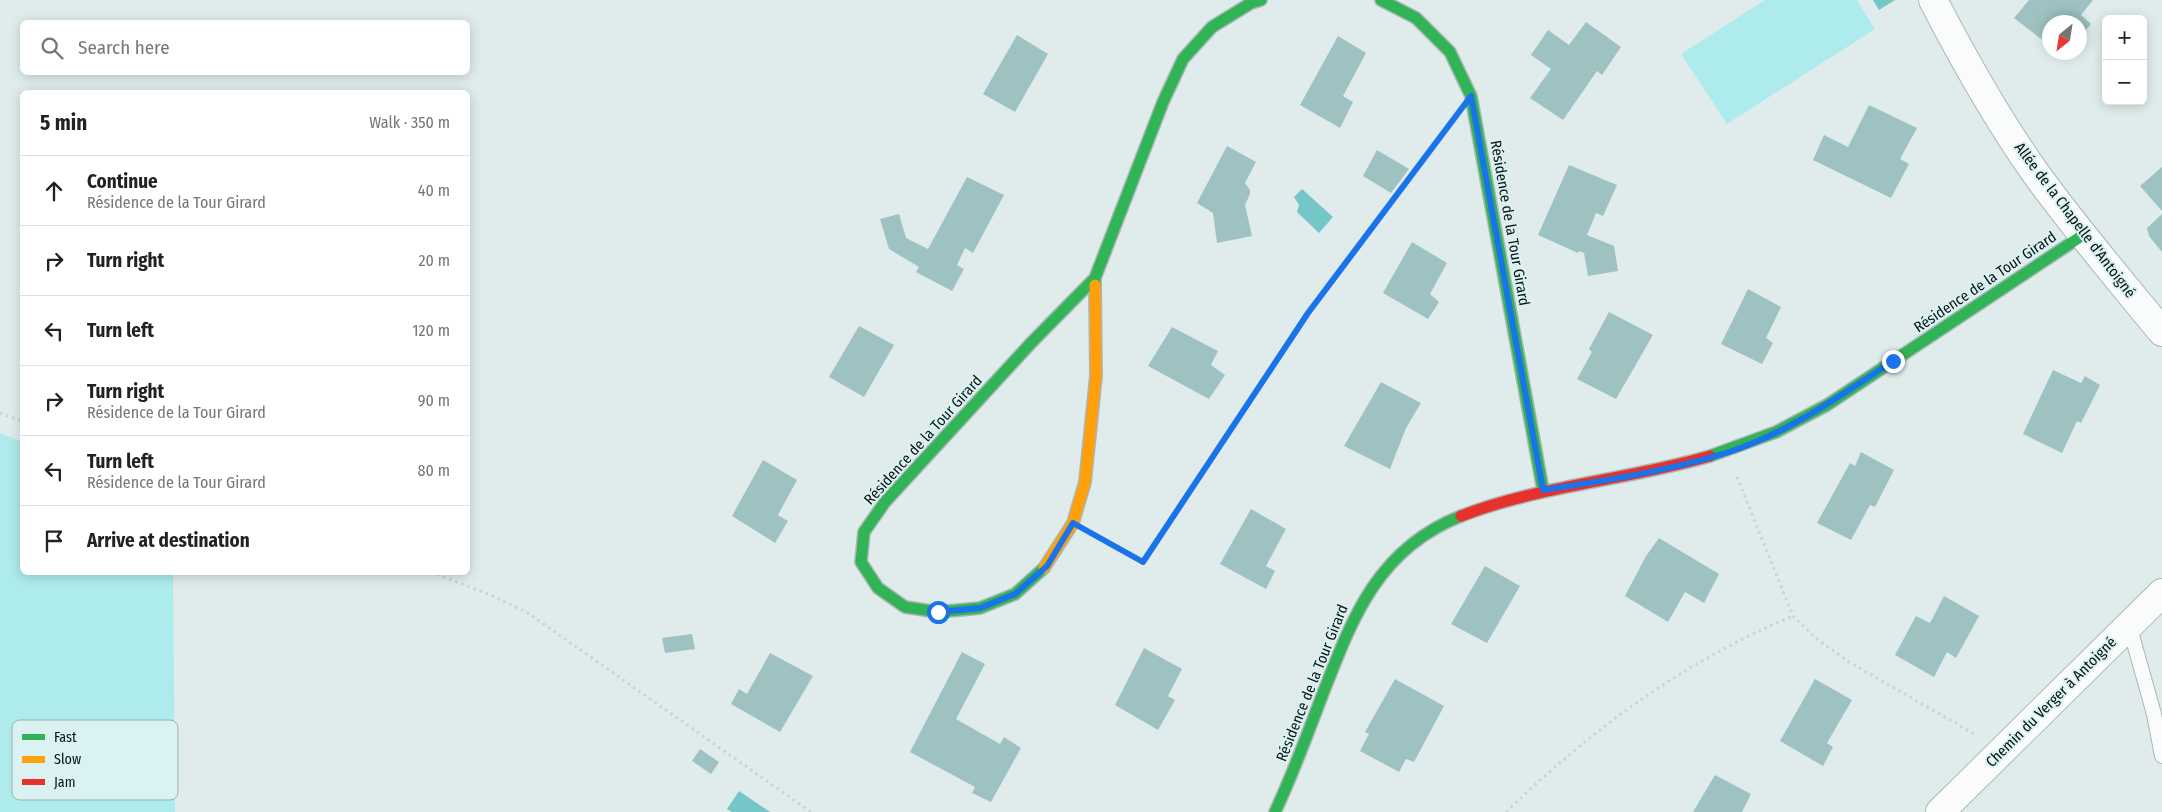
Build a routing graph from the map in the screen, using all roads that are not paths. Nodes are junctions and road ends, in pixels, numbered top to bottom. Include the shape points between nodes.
1 (1261, 0) edge
2 (1381, 0) edge
3 (1933, 0) edge
4 (2083, 235) junction
5 (1095, 278) junction
6 (2162, 332) edge
7 (1543, 490) junction
8 (2162, 593) edge
9 (2129, 625) junction
10 (2162, 756) edge
11 (1275, 812) edge
12 (1940, 812) edge

1 - 5 street, Résidence de la Tour Girard via 1212,27 1183,59 1163,102
2 - 7 street, Résidence de la Tour Girard via 1416,18 1450,52 1471,96
3 - 4 street, Allée de la Chapelle d'Antoigné via 1962,56 2034,170
4 - 6 street, Allée de la Chapelle d'Antoigné
4 - 7 street, Résidence de la Tour Girard via 1831,401 1778,431 1728,453 1603,481
5 - 5 street, Résidence de la Tour Girard via 885,502 864,532 861,562 878,588 905,607 938,612 980,608 1015,594 1047,566 1073,523 1085,482 1096,376
7 - 11 street, Résidence de la Tour Girard via 1476,508 1442,524 1384,571 1362,600 1346,633 1292,776
8 - 9 street, Chemin du Verger à Antoigné
9 - 10 lane via 2154,714
9 - 12 street, Chemin du Verger à Antoigné

